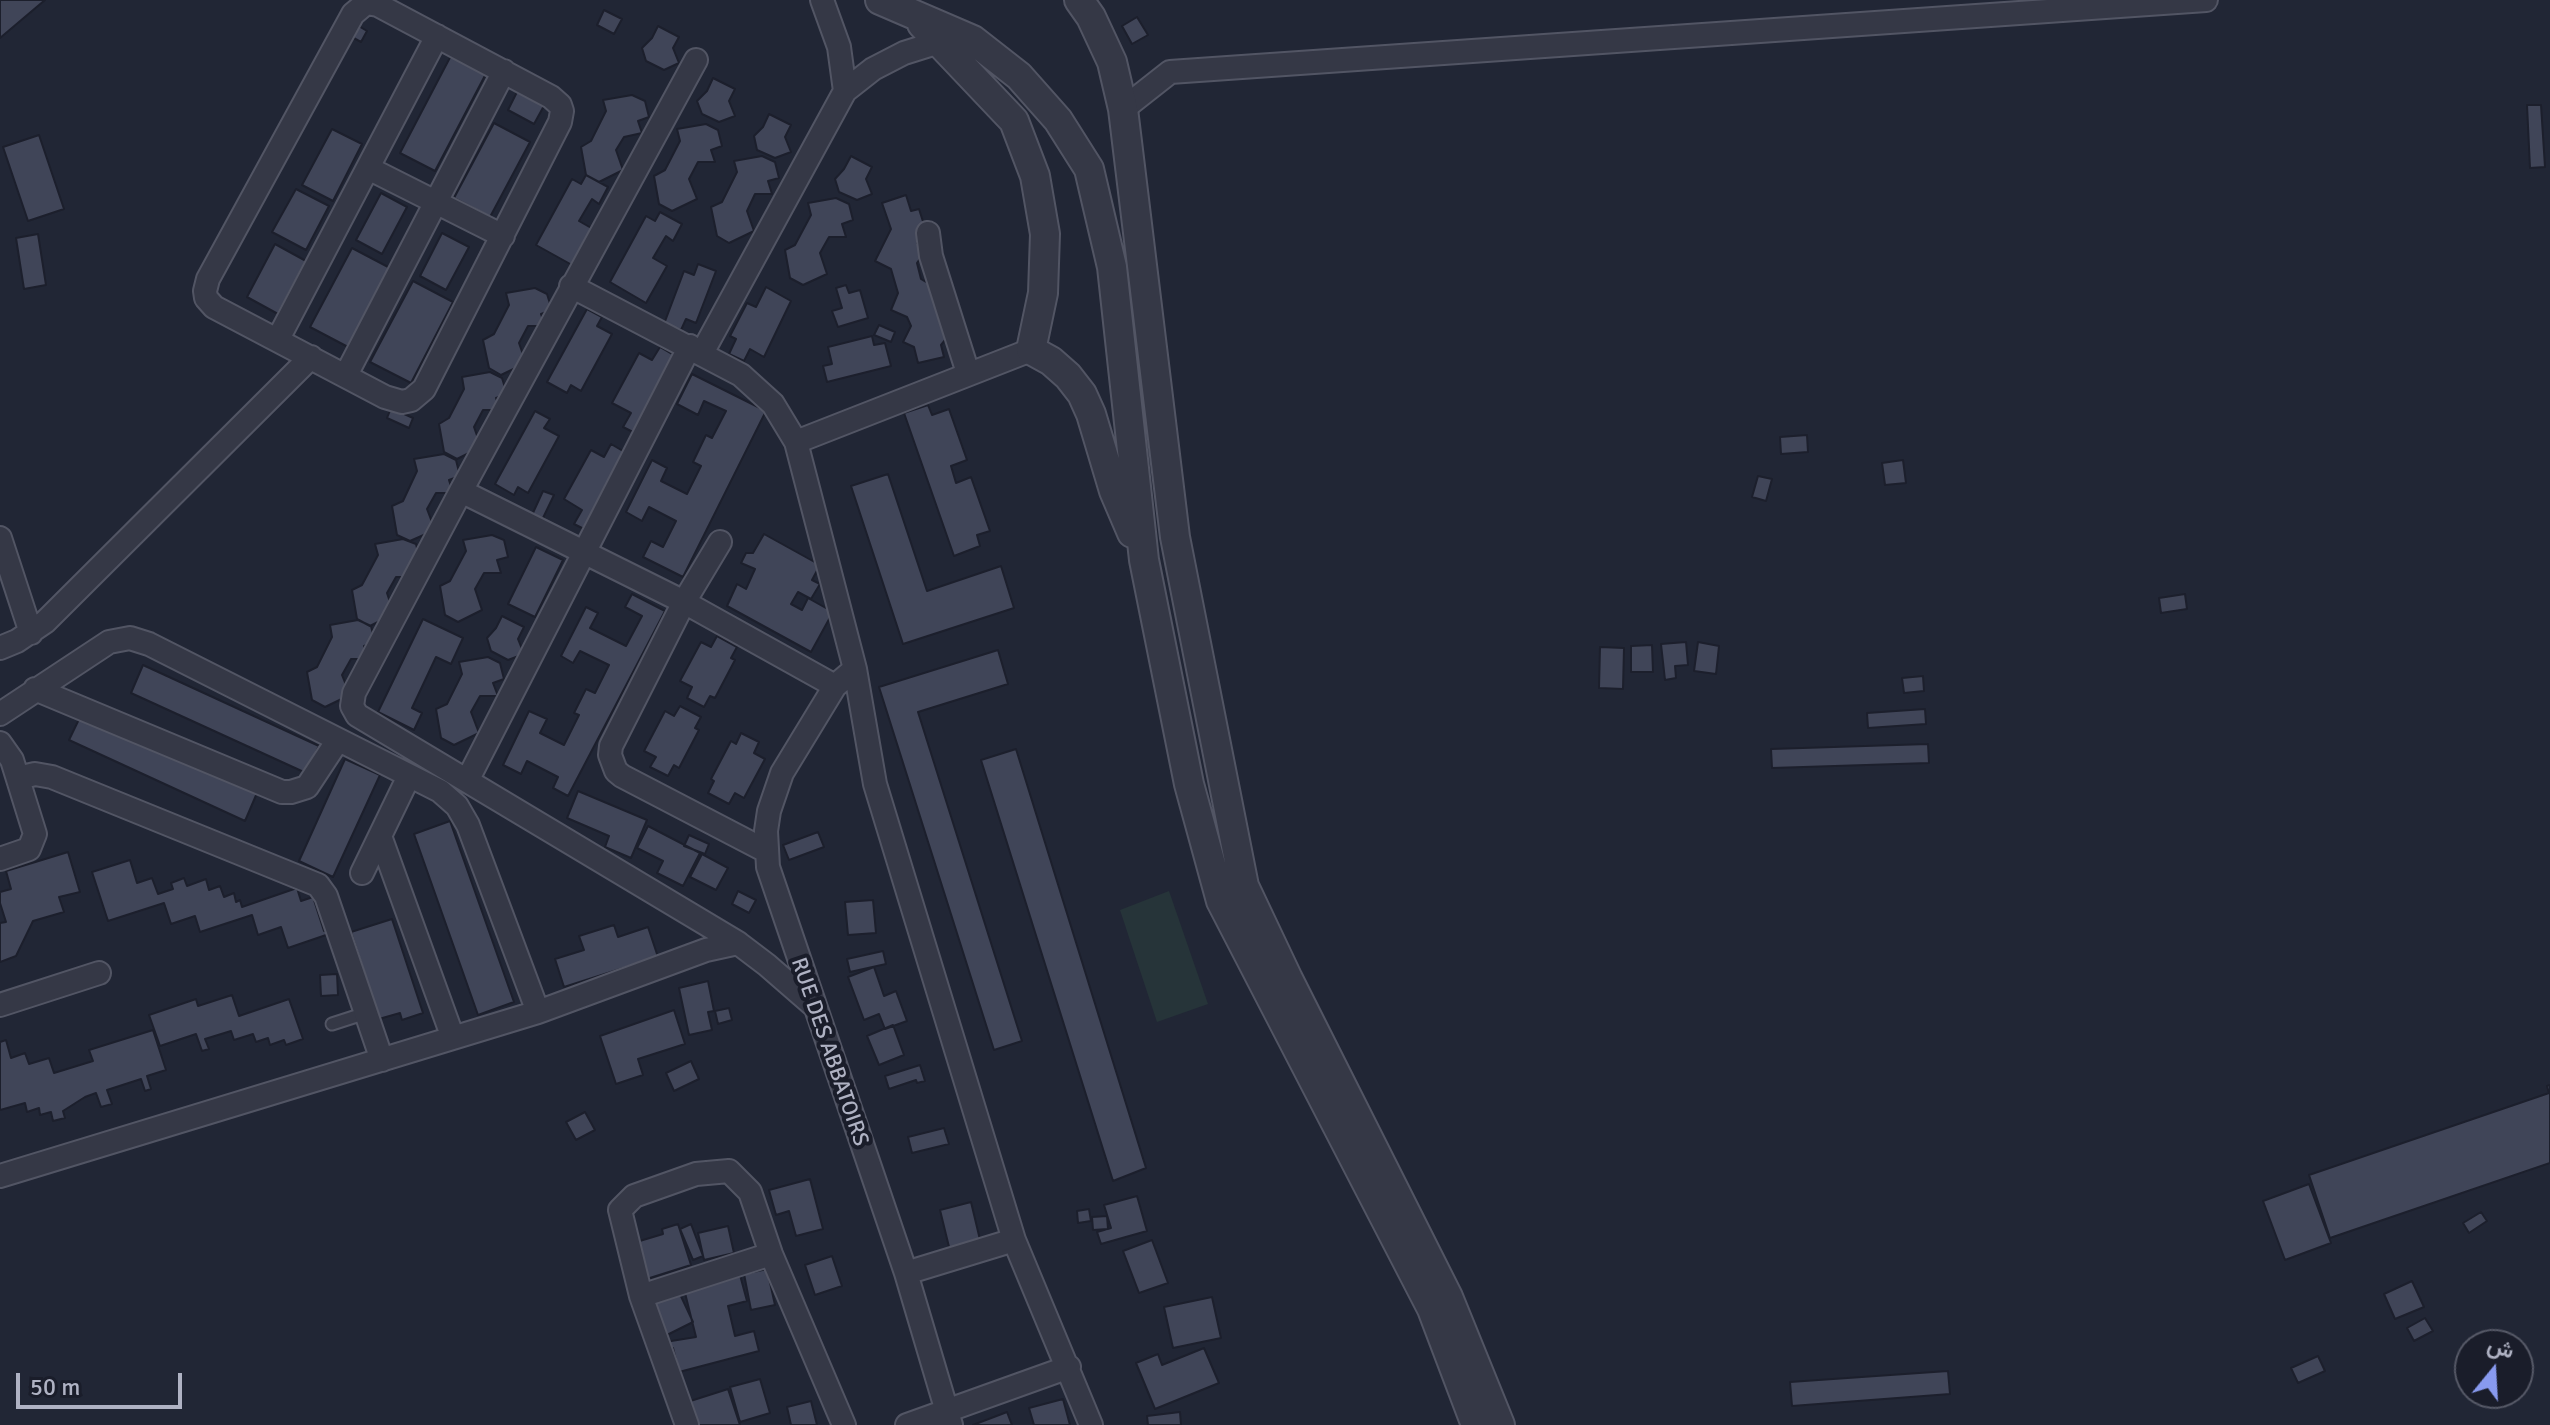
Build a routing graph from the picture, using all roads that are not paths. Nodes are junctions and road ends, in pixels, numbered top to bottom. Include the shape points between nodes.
1 (822, 0) edge
2 (880, 0) edge
3 (1079, 0) edge
4 (2206, 0) edge
5 (913, 14) junction
6 (437, 36) junction
7 (973, 40) junction
8 (939, 42) junction
9 (696, 60) dead end
10 (504, 71) junction
11 (845, 91) junction
12 (1123, 109) junction
13 (368, 168) junction
14 (436, 202) junction
15 (928, 233) dead end
16 (503, 236) junction
17 (571, 286) junction
18 (278, 339) junction
19 (696, 349) junction
20 (1031, 350) junction
21 (311, 357) junction
22 (968, 373) junction
23 (346, 375) junction
24 (796, 442) junction
25 (461, 491) junction
26 (0, 538) edge
27 (720, 542) dead end
28 (582, 552) junction
29 (1144, 560) junction
30 (684, 602) junction
31 (31, 633) junction
32 (0, 648) edge
33 (855, 669) junction
34 (835, 686) junction
35 (35, 689) junction
36 (0, 714) edge
37 (338, 740) junction
38 (0, 743) edge
39 (409, 776) junction
40 (18, 778) junction
41 (468, 779) junction
42 (380, 836) junction
43 (766, 851) junction
44 (0, 859) edge
45 (362, 873) dead end
46 (787, 929) junction
47 (738, 943) junction
48 (767, 965) junction
49 (99, 973) dead end
50 (0, 1005) edge
51 (813, 1005) junction
52 (538, 1012) junction
53 (366, 1013) junction
54 (332, 1024) dead end
55 (453, 1038) junction
56 (382, 1060) junction
57 (0, 1176) edge
58 (1014, 1240) junction
59 (771, 1254) junction
60 (906, 1273) junction
61 (641, 1296) junction
62 (1069, 1367) junction
63 (948, 1419) edge
64 (687, 1425) edge
65 (844, 1425) edge
66 (907, 1425) edge
67 (1091, 1425) edge
68 (1476, 1425) edge
69 (1500, 1425) edge

1 - 11 street via 839,47
2 - 5 street
3 - 12 street via 1112,62
4 - 12 street via 1170,72
5 - 7 street
5 - 8 street
6 - 10 street
6 - 13 street
6 - 18 street via 372,3 356,9 208,279 209,303
7 - 8 street
7 - 29 street via 1019,76 1058,120 1089,169 1112,267
8 - 11 street via 873,69
8 - 20 street via 1014,121 1035,176 1045,234 1043,293
9 - 17 street
10 - 14 street
10 - 16 street via 556,101 562,116
11 - 19 street
12 - 69 street via 1175,537 1244,886 1448,1297
13 - 14 street
13 - 18 street
14 - 16 street
14 - 23 street
15 - 22 street
16 - 23 street via 418,395 394,401
17 - 19 street
17 - 25 street
18 - 21 street
19 - 24 street via 758,388
19 - 28 street
20 - 22 street
20 - 29 street via 1060,368 1082,394
21 - 23 street
21 - 31 street
22 - 24 street
24 - 33 street
25 - 28 street
25 - 41 street via 351,699 357,715
26 - 31 street
27 - 30 street
28 - 30 street
28 - 41 street
29 - 68 street via 1189,784 1221,901 1432,1309
30 - 34 street
30 - 43 street via 611,746 611,763 622,776
31 - 32 street
33 - 34 street, RUE DES ABBATOIRS
33 - 58 street via 875,784
34 - 43 street, RUE DES ABBATOIRS via 782,773 769,811
35 - 36 street
35 - 37 street via 109,642 130,638
35 - 37 street via 282,792 307,787
37 - 39 street
38 - 40 street
39 - 42 street
39 - 52 street via 440,791 463,815
40 - 44 street via 35,840 29,849
40 - 53 street via 52,777 313,881 326,896
41 - 47 street
42 - 45 street
42 - 55 street
43 - 46 street, RUE DES ABBATOIRS
46 - 48 street
46 - 51 street, RUE DES ABBATOIRS
47 - 48 street
47 - 52 street
48 - 51 street
49 - 50 street
51 - 60 street, RUE DES ABBATOIRS
52 - 55 street
53 - 54 lane
53 - 56 street
55 - 56 street
56 - 57 street
58 - 60 street
58 - 62 street
59 - 61 street
59 - 61 street via 750,1192 729,1171 696,1174 634,1196 620,1210
59 - 65 street
60 - 63 street, RUE DES ABBATOIRS
61 - 64 street
62 - 63 street
62 - 67 street
63 - 66 street

